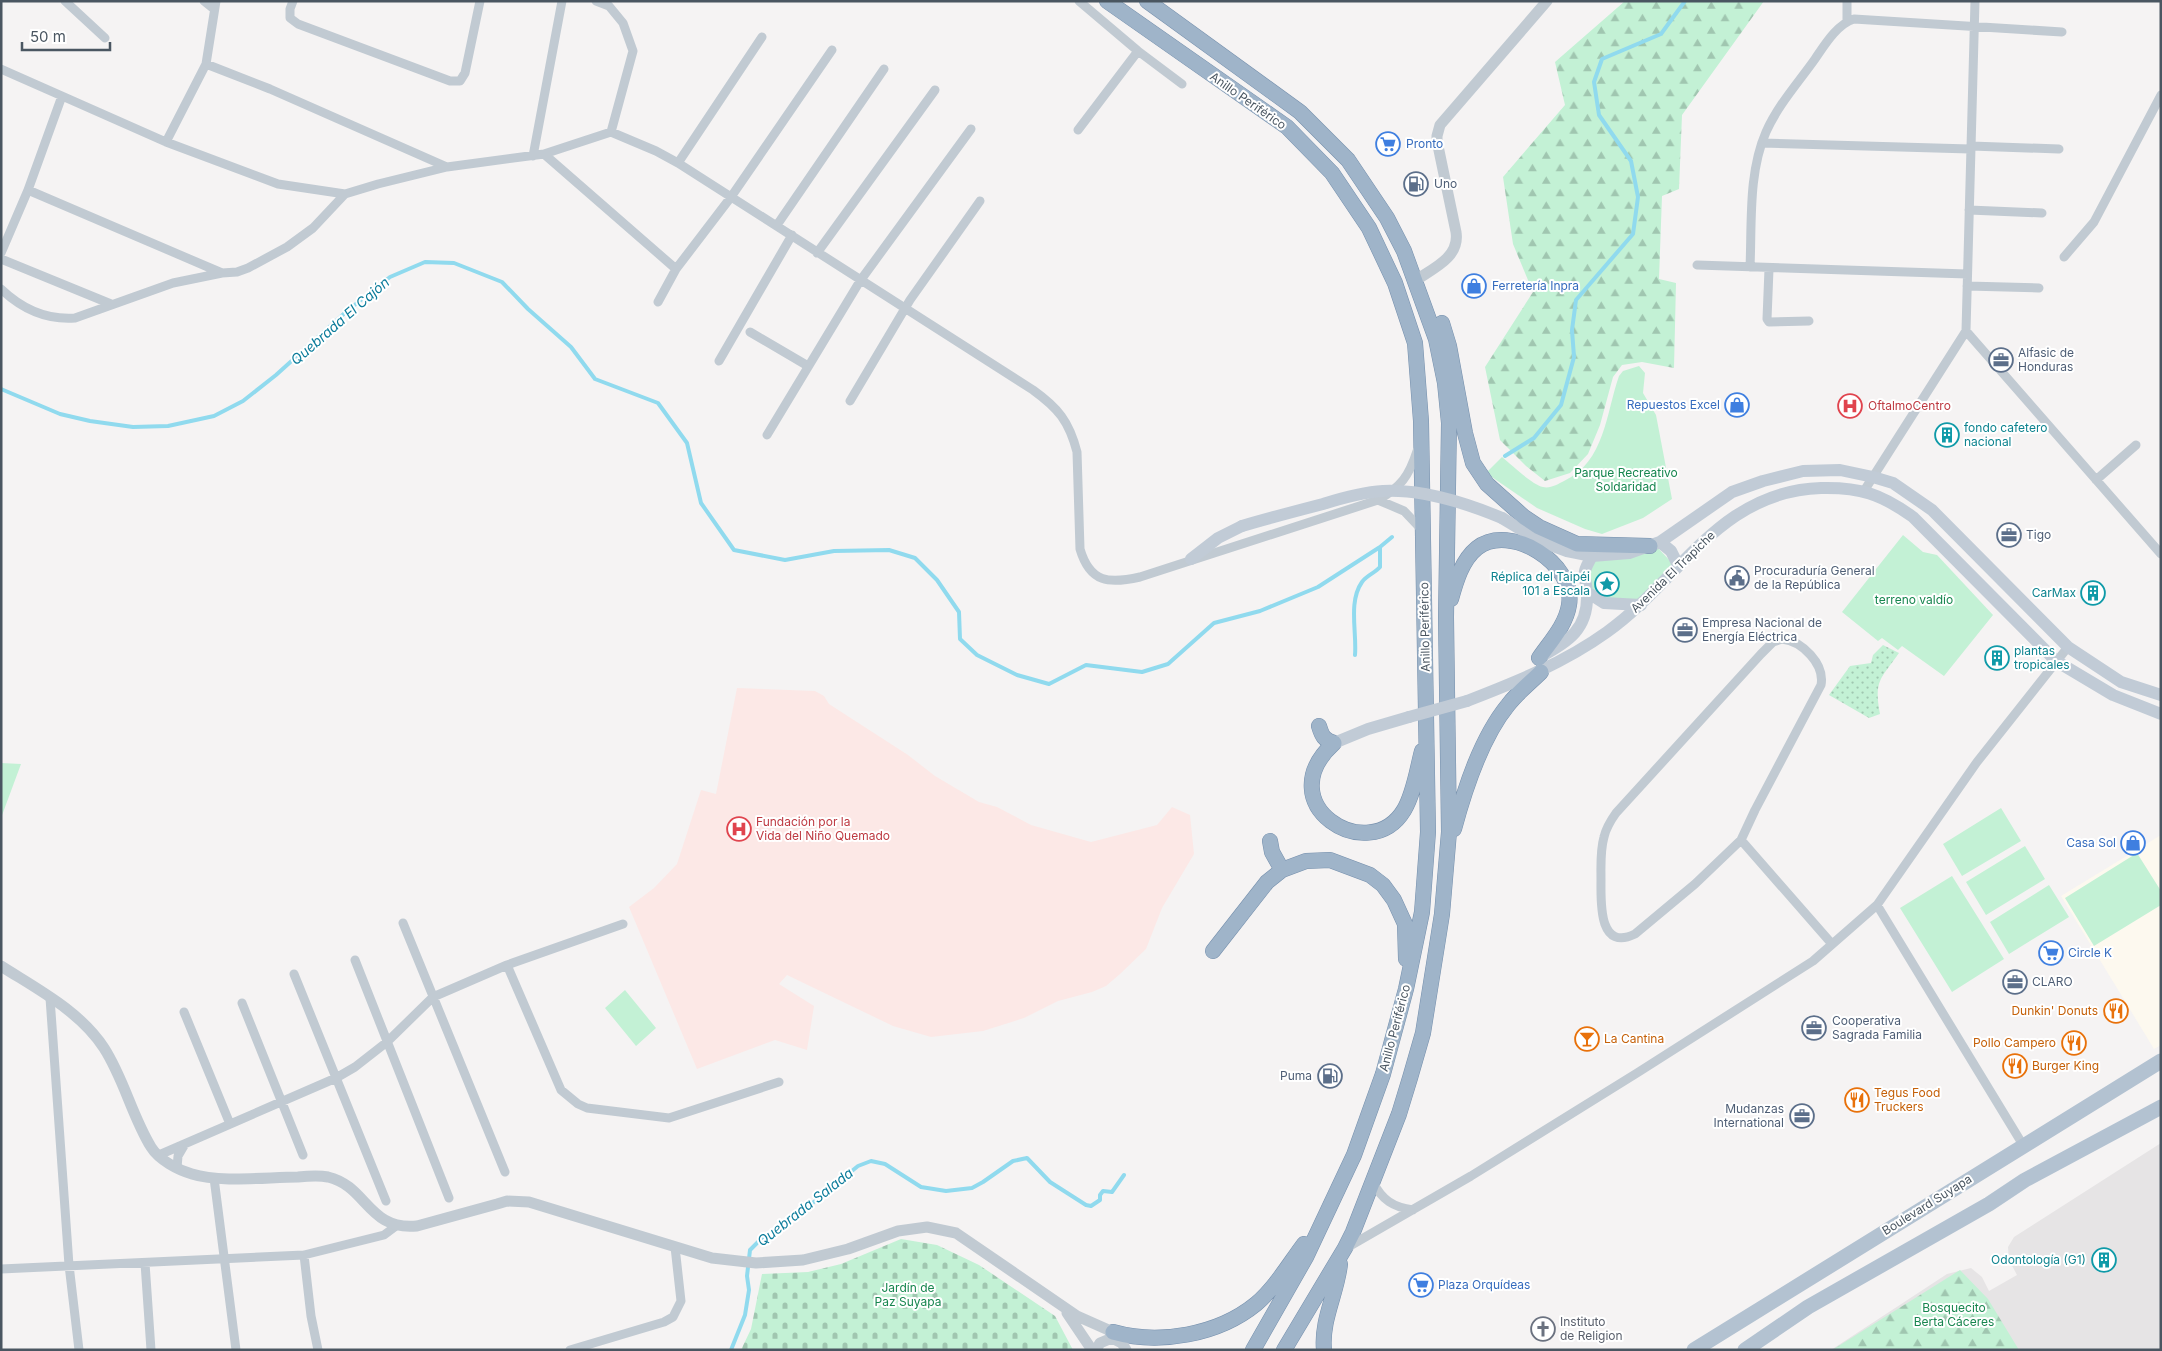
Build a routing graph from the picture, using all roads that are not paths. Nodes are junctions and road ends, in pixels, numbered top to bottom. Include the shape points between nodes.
1 (65, 1) edge
2 (204, 1) edge
3 (293, 1) edge
4 (480, 1) edge
5 (562, 1) edge
6 (596, 1) edge
7 (1079, 1) edge
8 (1107, 1) edge
9 (1148, 1) edge
10 (1547, 1) edge
11 (1847, 1) edge
12 (1975, 1) edge
13 (215, 5) edge
14 (1847, 22) junction
15 (1974, 26) junction
16 (2062, 32) dead end
17 (762, 37) dead end
18 (105, 38) dead end
19 (832, 50) dead end
20 (1138, 51) junction
21 (206, 64) junction
22 (1, 68) edge
23 (884, 69) dead end
24 (1182, 84) dead end
25 (935, 90) dead end
26 (2161, 95) edge
27 (62, 96) junction
28 (971, 129) dead end
29 (1078, 130) dead end
30 (611, 132) junction
31 (166, 142) junction
32 (1762, 143) junction
33 (1970, 148) junction
34 (2059, 149) dead end
35 (544, 154) junction
36 (534, 156) junction
37 (678, 163) junction
38 (447, 167) junction
39 (28, 190) junction
40 (345, 194) junction
41 (731, 197) junction
42 (980, 201) dead end
43 (1969, 210) junction
44 (2042, 213) dead end
45 (777, 225) junction
46 (792, 236) junction
47 (1, 253) edge
48 (817, 253) junction
49 (2064, 257) dead end
50 (1, 259) edge
51 (1698, 265) dead end
52 (1750, 267) junction
53 (676, 269) junction
54 (1769, 269) junction
55 (222, 273) junction
56 (1967, 274) junction
57 (1416, 280) junction
58 (860, 281) junction
59 (1967, 286) junction
60 (2039, 288) dead end
61 (1, 289) edge
62 (1422, 298) junction
63 (658, 302) dead end
64 (111, 304) junction
65 (905, 308) junction
66 (1809, 321) dead end
67 (1966, 331) junction
68 (750, 332) dead end
69 (719, 362) dead end
70 (808, 366) junction
71 (850, 401) dead end
72 (767, 435) dead end
73 (1422, 439) junction
74 (2136, 445) dead end
75 (1873, 477) junction
76 (2096, 480) junction
77 (1864, 491) junction
78 (1378, 500) junction
79 (1423, 532) junction
80 (1655, 544) junction
81 (2159, 548) edge
82 (1592, 556) junction
83 (1191, 559) junction
84 (1678, 566) junction
85 (1586, 592) junction
86 (1641, 604) junction
87 (1446, 617) junction
88 (2068, 647) junction
89 (2056, 661) junction
90 (1540, 665) junction
91 (2161, 695) edge
92 (2161, 714) edge
93 (1319, 726) dead end
94 (1427, 733) junction
95 (1334, 743) junction
96 (1741, 840) junction
97 (1270, 841) dead end
98 (1448, 849) junction
99 (1282, 870) junction
100 (1877, 905) junction
101 (403, 923) dead end
102 (623, 924) dead end
103 (1832, 944) junction
104 (1213, 951) dead end
105 (354, 960) dead end
106 (507, 965) junction
107 (1, 966) edge
108 (294, 974) dead end
109 (1406, 989) junction
110 (433, 997) junction
111 (50, 998) junction
112 (242, 1004) dead end
113 (184, 1012) dead end
114 (387, 1042) junction
115 (2161, 1061) edge
116 (336, 1078) junction
117 (779, 1082) dead end
118 (280, 1102) junction
119 (2161, 1108) edge
120 (230, 1124) junction
121 (186, 1144) junction
122 (2023, 1145) junction
123 (159, 1155) junction
124 (303, 1156) dead end
125 (177, 1168) junction
126 (505, 1172) dead end
127 (214, 1178) junction
128 (1373, 1182) junction
129 (449, 1198) dead end
130 (386, 1200) dead end
131 (1413, 1210) junction
132 (1326, 1215) junction
133 (396, 1226) junction
134 (675, 1247) junction
135 (1343, 1252) junction
136 (304, 1255) junction
137 (225, 1258) junction
138 (145, 1263) junction
139 (70, 1265) junction
140 (1, 1269) edge
141 (1061, 1306) junction
142 (1115, 1337) edge
143 (1089, 1345) edge
144 (79, 1350) edge
145 (151, 1350) edge
146 (236, 1350) edge
147 (318, 1350) edge
148 (570, 1350) edge
149 (1096, 1350) edge
150 (1253, 1350) edge
151 (1284, 1350) edge
152 (1324, 1350) edge
153 (1694, 1350) edge
154 (1745, 1350) edge

1 - 18 street
2 - 13 street
3 - 4 street via 290,18 298,24 450,81 460,81 465,73
5 - 36 street
6 - 30 street via 609,6 623,23 633,51
7 - 20 street
8 - 73 highway, Anillo Periférico via 1287,127 1332,173 1369,228 1396,283 1415,344
9 - 57 highway, Anillo Periférico via 1300,112 1348,160 1387,218
10 - 57 street via 1440,124 1437,136 1456,245 1448,258
11 - 14 street
12 - 15 street
13 - 21 street
14 - 15 street via 1854,19
14 - 32 street via 1825,45 1779,108
15 - 16 street
15 - 33 street
17 - 37 street
19 - 41 street
20 - 24 street
20 - 29 street
21 - 31 street
21 - 38 street
22 - 27 street
23 - 45 street
25 - 48 street
26 - 49 street via 2094,222
27 - 31 street
27 - 39 street
28 - 58 street
30 - 35 street
30 - 37 street
31 - 40 street via 278,184
32 - 33 street
32 - 52 street via 1754,182
33 - 34 street
33 - 43 street
35 - 36 street
35 - 53 street
36 - 38 street
37 - 41 street
38 - 40 street
39 - 47 street
39 - 55 street
40 - 55 street via 313,228 287,247 248,268
41 - 45 street
41 - 53 street
42 - 65 street
43 - 44 street
43 - 56 street
45 - 46 street
46 - 48 street
46 - 69 street
48 - 58 street
50 - 64 street
51 - 52 street
52 - 54 street
53 - 63 street
54 - 56 street
54 - 66 street via 1769,322
55 - 64 street via 173,283
56 - 59 street
57 - 62 highway, Anillo Periférico
58 - 65 street
58 - 70 street
59 - 60 street
59 - 67 street
61 - 64 street via 14,302 37,313 62,319 75,318
62 - 80 highway via 1442,322 1473,463 1486,484 1532,522 1577,544
62 - 87 highway, Anillo Periférico via 1440,355 1449,423
65 - 71 street
65 - 83 street via 1033,390 1058,410 1073,436 1077,452 1080,549 1091,572 1100,579 1123,581
67 - 75 street
67 - 76 street
68 - 70 street
70 - 72 street
73 - 78 street via 1402,483
73 - 79 highway, Anillo Periférico
74 - 76 street
75 - 77 street
75 - 80 main road, Avenida El Trapiche via 1840,470 1804,470 1763,481 1732,492
75 - 88 main road, Avenida El Trapiche via 1893,484 1932,510
76 - 81 street
77 - 84 main road, Avenida El Trapiche via 1801,489 1766,498 1733,516
77 - 89 main road, Avenida El Trapiche via 1890,500 1913,517
78 - 79 street via 1404,511
78 - 83 street
79 - 94 highway, Anillo Periférico
80 - 82 main road, Avenida El Trapiche via 1629,553
80 - 84 main road via 1671,552
82 - 83 main road, Avenida El Trapiche, bridge via 1540,541 1482,510 1444,499 1382,491 1349,496 1242,526 1218,538
82 - 85 main road via 1583,579
84 - 86 main road, Avenida El Trapiche
85 - 86 main road via 1604,603
85 - 90 main road via 1581,624 1567,642
86 - 90 main road, Avenida El Trapiche via 1606,633
87 - 90 highway via 1456,581 1477,548 1493,540 1517,542 1539,552 1564,574 1570,605
87 - 98 highway, Anillo Periférico
88 - 89 street
88 - 91 main road, Avenida El Trapiche via 2121,682
89 - 92 main road, Avenida El Trapiche via 2113,695
89 - 100 street via 1977,762
90 - 95 main road, Avenida El Trapiche, bridge via 1467,701 1368,729
90 - 98 highway via 1492,729 1463,795
93 - 95 highway via 1325,740
94 - 95 highway via 1405,809 1387,826 1360,833 1329,821 1312,795 1315,765
94 - 109 highway, Anillo Periférico via 1428,832 1422,912
96 - 96 street via 1821,685 1822,675 1813,659 1795,642 1785,639 1769,646 1611,820 1601,855 1600,909 1605,927 1619,937 1635,934
96 - 103 street
97 - 99 highway
98 - 128 highway, Anillo Periférico via 1442,914 1423,1033 1399,1114
99 - 104 highway via 1267,882
99 - 109 highway via 1306,861 1330,860 1370,876 1383,885 1405,924
100 - 103 street
100 - 122 street
101 - 110 street
102 - 106 street
103 - 131 street via 1790,977
105 - 114 street
106 - 110 street
106 - 117 street via 561,1090 587,1108 669,1118
107 - 111 street
108 - 116 street
109 - 132 highway, Anillo Periférico via 1383,1074 1354,1155
110 - 114 street
110 - 126 street
111 - 123 street via 80,1019 104,1048 152,1148
111 - 139 street
112 - 118 street
113 - 120 street
114 - 116 street
114 - 129 street
115 - 122 main road, Boulevard Suyapa
116 - 118 street
116 - 130 street
118 - 120 street
118 - 124 street
119 - 154 main road via 2025,1180 1989,1204 1808,1307
120 - 121 street
121 - 123 street
121 - 125 street via 178,1156
122 - 153 main road, Boulevard Suyapa
123 - 125 street
125 - 127 street
127 - 133 street via 329,1178 348,1187 380,1218
127 - 137 street
128 - 131 street via 1378,1193 1392,1206
128 - 135 highway, Anillo Periférico
131 - 135 street
132 - 142 highway via 1257,1303 1229,1321 1201,1331 1168,1337
132 - 150 highway, Anillo Periférico
133 - 134 street via 417,1226 519,1201
133 - 136 street via 384,1235
134 - 141 street via 712,1258 756,1263 803,1260 848,1249 898,1231 927,1227 956,1233
134 - 148 street via 681,1302 673,1317
135 - 151 highway, Anillo Periférico
135 - 152 highway via 1322,1337
136 - 137 street
136 - 147 street
137 - 138 street
137 - 146 street
138 - 139 street
138 - 145 street
139 - 140 street
139 - 144 street
141 - 142 street
141 - 143 street
142 - 143 street via 1091,1330
142 - 149 street via 1100,1343

